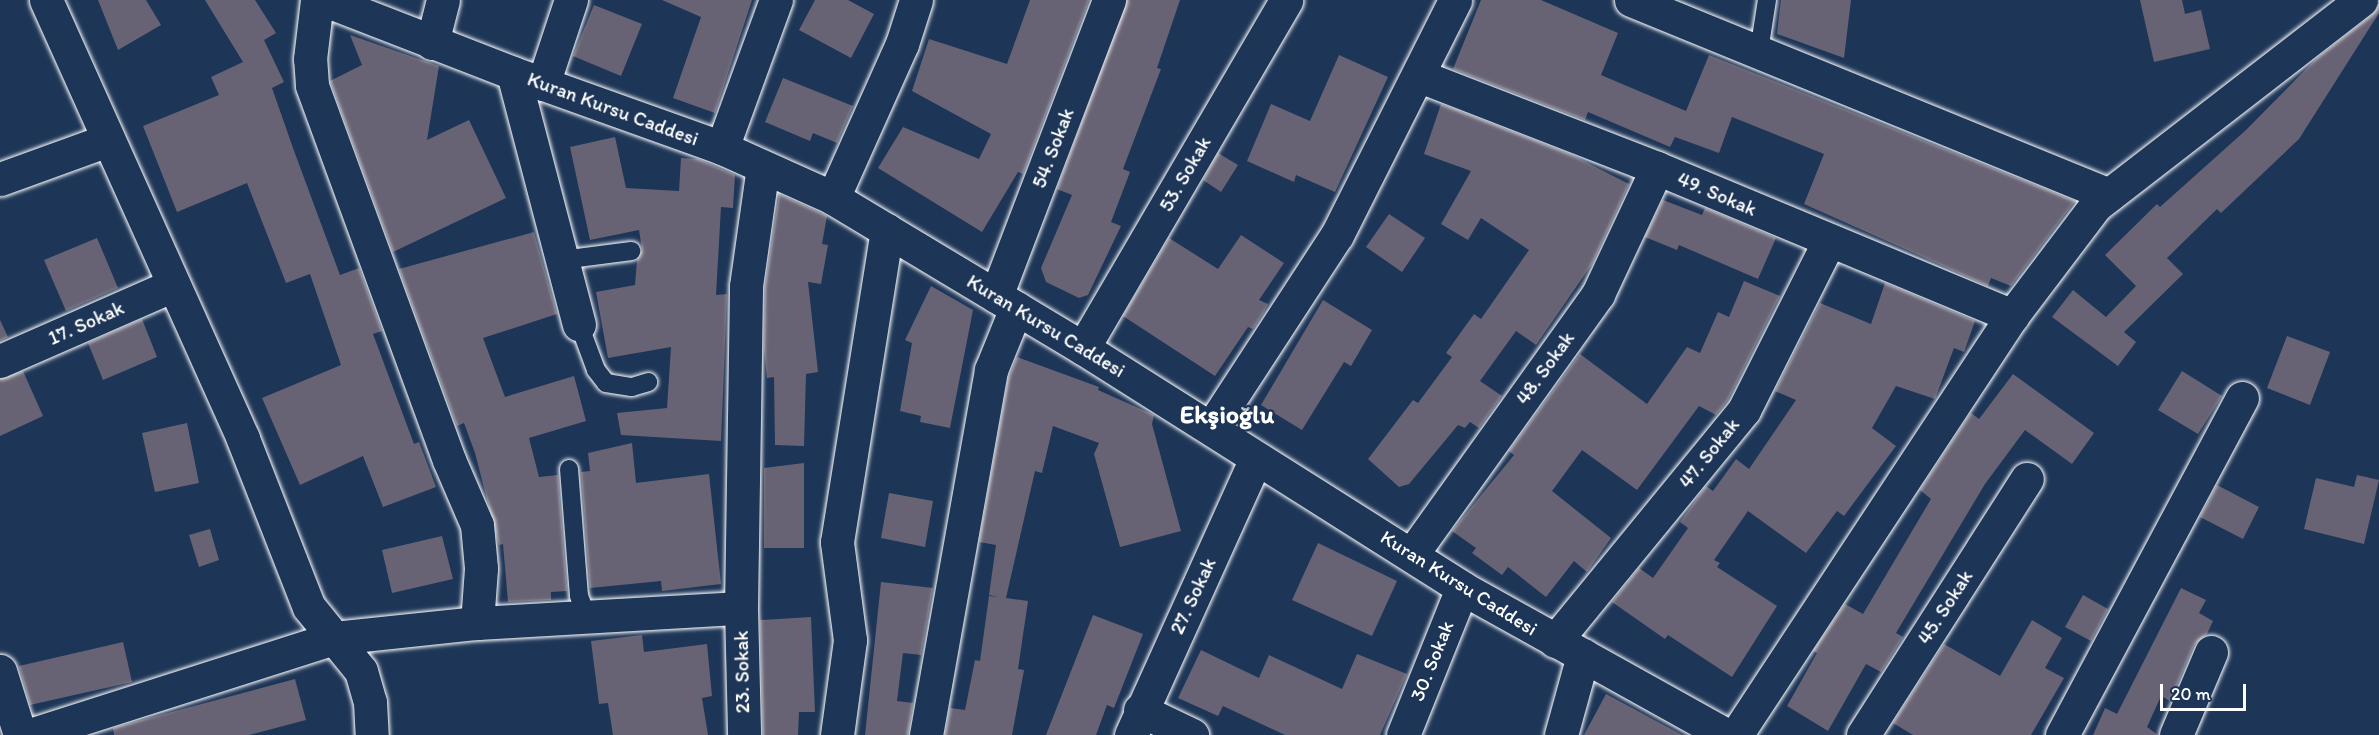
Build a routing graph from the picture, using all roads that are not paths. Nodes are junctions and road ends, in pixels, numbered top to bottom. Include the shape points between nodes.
1 (46, 0) edge
2 (317, 0) edge
3 (325, 0) edge
4 (443, 0) edge
5 (571, 0) edge
6 (776, 0) edge
7 (916, 0) edge
8 (1109, 0) edge
9 (1286, 0) edge
10 (1455, 0) edge
11 (1631, 0) edge
12 (1767, 0) edge
13 (2361, 0) edge
14 (432, 42) junction
15 (1759, 51) junction
16 (1420, 76) junction
17 (528, 79) junction
18 (108, 140) junction
19 (722, 148) junction
20 (763, 167) junction
21 (1657, 168) junction
22 (0, 179) edge
23 (2109, 195) junction
24 (833, 198) junction
25 (887, 231) junction
26 (1828, 243) junction
27 (631, 251) dead end
28 (562, 260) junction
29 (173, 285) junction
30 (1006, 302) junction
31 (2012, 316) junction
32 (579, 324) joint
33 (1083, 348) junction
34 (0, 361) edge
35 (648, 382) dead end
36 (2242, 398) dead end
37 (1211, 429) junction
38 (1256, 458) junction
39 (569, 469) dead end
40 (2027, 479) dead end
41 (1412, 554) junction
42 (1462, 588) junction
43 (741, 608) junction
44 (587, 617) junction
45 (477, 623) junction
46 (334, 638) junction
47 (1569, 648) junction
48 (2211, 652) dead end
49 (0, 671) edge
50 (1136, 723) edge
51 (20, 735) edge
52 (30, 735) edge
53 (372, 735) edge
54 (744, 735) edge
55 (837, 735) edge
56 (926, 735) edge
57 (1192, 735) edge
58 (1403, 735) edge
59 (1562, 735) edge
60 (1726, 735) edge
61 (1736, 735) edge
62 (1863, 735) edge
63 (2062, 735) edge
64 (2176, 735) edge

1 - 18 street
2 - 45 street via 310,59 312,85 449,460 477,525 482,568
3 - 14 street, Kuran Kursu Caddesi
4 - 14 street
5 - 17 street
6 - 19 street
7 - 24 street via 902,44
8 - 30 street, 54. Sokak
9 - 33 street, 53. Sokak
10 - 16 street
11 - 15 street
12 - 15 lane
13 - 23 street
14 - 17 street, Kuran Kursu Caddesi
15 - 23 street
16 - 21 street, 49. Sokak
16 - 37 street via 1337,235
17 - 19 street, Kuran Kursu Caddesi
17 - 28 street
18 - 22 street
18 - 29 street
19 - 20 street, Kuran Kursu Caddesi
20 - 24 street, Kuran Kursu Caddesi
20 - 43 street, 23. Sokak via 746,286
21 - 26 street, 49. Sokak
21 - 41 street, 48. Sokak via 1598,294
23 - 31 street via 2096,205
24 - 25 street, Kuran Kursu Caddesi
25 - 30 street, Kuran Kursu Caddesi
25 - 55 street via 837,542 850,640
26 - 31 street, 49. Sokak
26 - 47 street, 47. Sokak via 1744,410
27 - 28 lane
28 - 32 street
29 - 34 street, 17. Sokak
29 - 46 street via 243,439 309,607
30 - 33 street, Kuran Kursu Caddesi
30 - 56 street, 54. Sokak
31 - 61 street
32 - 35 lane via 606,383 632,387
33 - 37 street, Kuran Kursu Caddesi
36 - 63 street
37 - 38 street, Kuran Kursu Caddesi
38 - 41 street, Kuran Kursu Caddesi
38 - 50 street, 27. Sokak
39 - 44 lane via 579,596
40 - 62 street, 45. Sokak
41 - 42 street, Kuran Kursu Caddesi
42 - 47 street, Kuran Kursu Caddesi
42 - 58 street, 30. Sokak
43 - 44 street
43 - 54 street, 23. Sokak
44 - 45 street
45 - 46 street
46 - 52 street
46 - 53 street via 361,671 370,702
47 - 59 street
47 - 60 street, Kuran Kursu Caddesi
48 - 64 street
49 - 51 street
50 - 57 street

